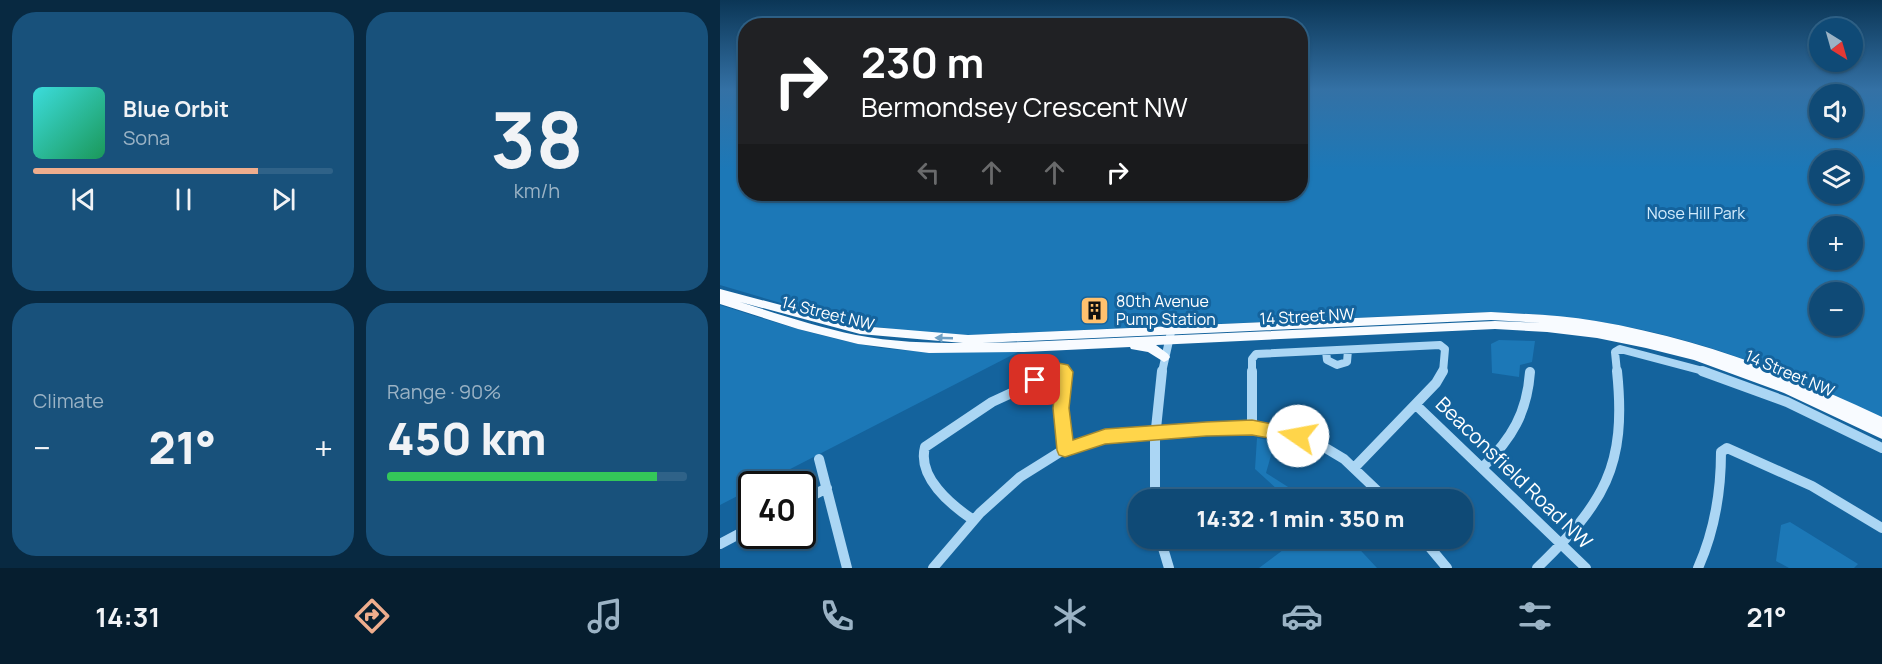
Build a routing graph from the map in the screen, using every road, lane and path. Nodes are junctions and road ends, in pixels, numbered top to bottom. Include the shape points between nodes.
1 (720, 292) edge
2 (720, 300) edge
3 (1169, 336) junction
4 (1124, 341) junction
5 (1348, 350) junction
6 (1326, 351) junction
7 (1164, 357) junction
8 (1530, 372) dead end
9 (1416, 405) junction
10 (1882, 423) edge
11 (1252, 427) junction
12 (1156, 432) junction
13 (1882, 433) edge
14 (1882, 447) edge
15 (1065, 450) junction
16 (819, 459) dead end
17 (1355, 467) junction
18 (1483, 467) junction
19 (827, 488) junction
20 (1154, 489) edge
21 (1376, 489) edge
22 (816, 494) edge
23 (972, 519) junction
24 (1882, 528) edge
25 (738, 534) edge
26 (720, 544) edge
27 (1563, 545) junction
28 (1163, 549) edge
29 (1432, 549) edge
30 (847, 568) edge
31 (933, 568) edge
32 (1168, 568) edge
33 (1448, 568) edge
34 (1538, 568) edge
35 (1587, 568) edge
36 (1698, 568) edge

3 -> 1 main road, 14 Street NW via 968,339 892,335 807,318
2 - 4 main road, 14 Street NW via 798,325 890,344 965,349
3 - 4 main road, 14 Street NW
3 - 7 street
3 - 10 main road, 14 Street NW via 1491,316 1569,320 1652,334 1708,350 1792,381
3 - 13 main road, 14 Street NW via 1495,325 1572,329 1708,358 1790,390
4 - 7 main road via 1151,348
5 - 6 street
5 - 6 street via 1347,362 1337,365 1327,360
5 - 9 street via 1440,345 1445,349 1443,372
6 - 11 street via 1256,354 1252,359
7 - 12 street
8 - 18 street via 1529,398 1519,425 1507,444
9 - 17 street
9 - 18 street, Beaconsfield Road NW
11 - 12 street
11 - 17 street via 1314,442
12 - 15 street via 1105,436
12 - 20 street
14 - 27 street via 1761,390 1694,367 1620,349 1615,352 1622,400 1616,464 1595,508
15 - 23 street via 1034,466
15 - 23 street via 1063,369 992,402 925,447 923,456 939,490
16 - 19 street
17 - 21 street
18 - 27 street, Beaconsfield Road NW
19 - 22 street
19 - 30 street
23 - 31 street
24 - 36 street via 1812,486 1727,448 1721,452 1720,500 1708,549
25 - 26 street
27 - 34 street
27 - 35 street, Beaconsfield Road NW
28 - 32 street
29 - 33 street

